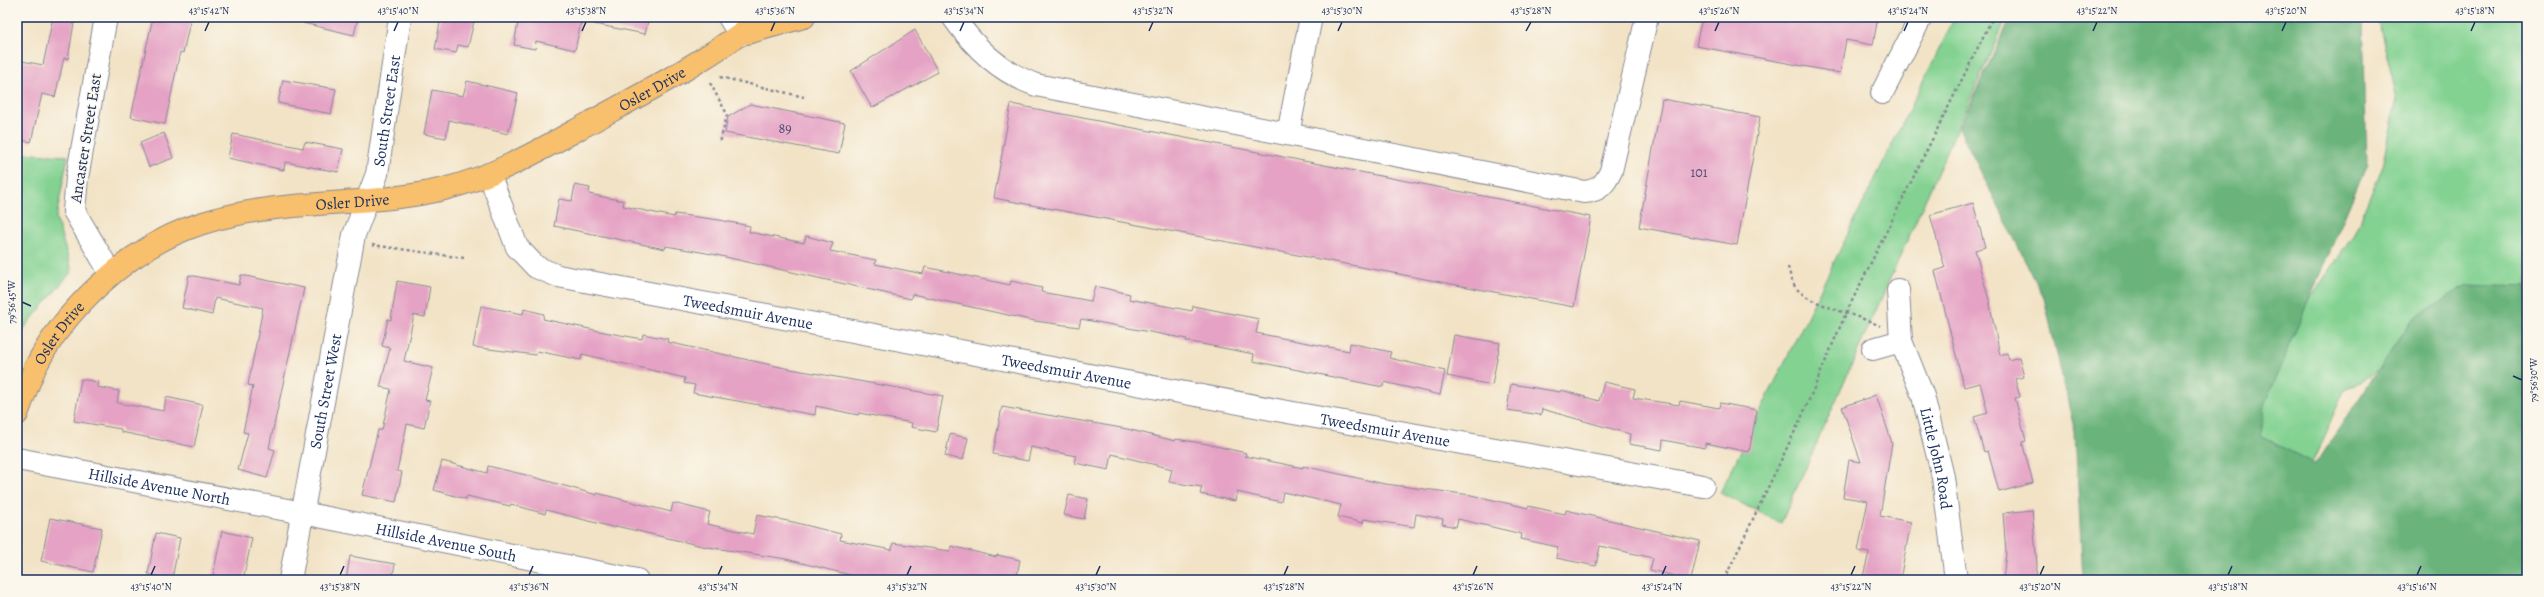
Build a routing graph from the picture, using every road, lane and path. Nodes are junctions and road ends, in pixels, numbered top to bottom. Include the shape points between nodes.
1 (106, 17) edge
2 (400, 17) edge
3 (763, 17) edge
4 (804, 17) edge
5 (954, 17) edge
6 (1311, 17) edge
7 (1647, 17) edge
8 (1921, 17) edge
9 (1993, 17) edge
10 (735, 26) edge
11 (720, 77) dead end
12 (710, 83) dead end
13 (1882, 93) dead end
14 (804, 97) dead end
15 (1288, 134) junction
16 (720, 143) dead end
17 (489, 174) junction
18 (364, 202) junction
19 (372, 245) dead end
20 (464, 258) dead end
21 (1788, 266) dead end
22 (111, 274) junction
23 (1898, 290) dead end
24 (1846, 313) junction
25 (1901, 339) junction
26 (1873, 349) dead end
27 (17, 414) edge
28 (17, 459) edge
29 (1703, 486) dead end
30 (302, 513) junction
31 (290, 580) edge
32 (637, 580) edge
33 (1724, 580) edge
34 (1956, 580) edge

1 - 22 street, Ancaster Street East via 76,178 74,211
2 - 18 street, South Street East via 377,174
3 - 10 main road, Osler Drive
4 - 10 main road, Osler Drive
5 - 15 street via 975,45 993,62 1023,80 1042,86
6 - 15 street
7 - 15 street via 1612,171 1603,184 1592,191
8 - 13 street
9 - 24 path
10 - 17 main road, Osler Drive via 624,104
11 - 14 path
12 - 16 path via 727,114
17 - 18 main road, Osler Drive via 444,189
17 - 29 street, Tweedsmuir Avenue via 516,247 536,267 558,276 1282,411
18 - 22 main road, Osler Drive via 293,206 227,217 185,229
18 - 30 street, South Street West via 354,235
19 - 20 path
21 - 24 path via 1797,289
22 - 27 main road, Osler Drive via 64,323 35,368
23 - 25 street, Little John Road
24 - 25 path via 1862,316
24 - 33 path via 1803,414
25 - 26 street
25 - 34 street, Little John Road via 1923,396 1941,469
28 - 30 street, Hillside Avenue North
30 - 31 street, South Street West
30 - 32 street, Hillside Avenue South

